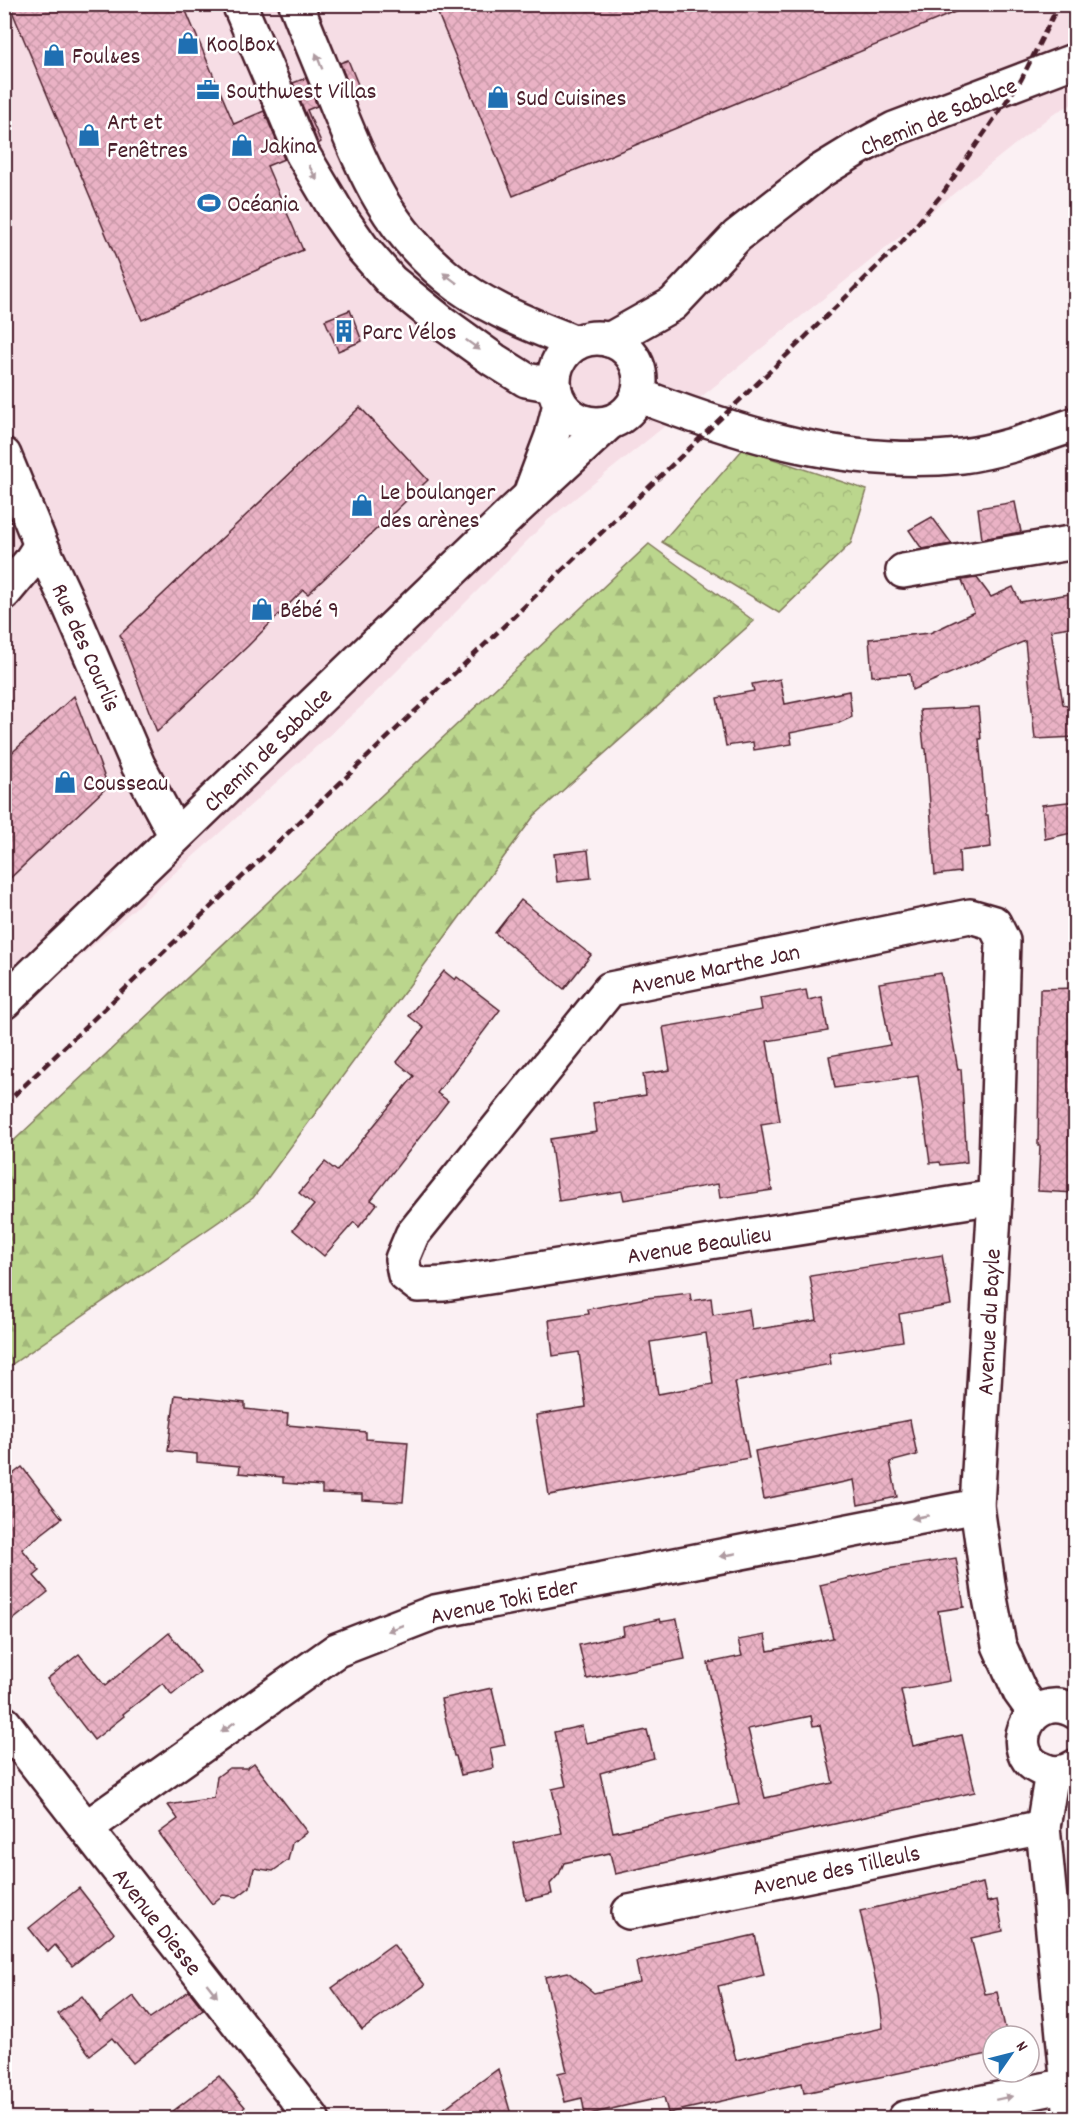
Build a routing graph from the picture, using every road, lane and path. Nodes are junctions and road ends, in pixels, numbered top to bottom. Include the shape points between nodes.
1 (238, 4) edge
2 (296, 4) edge
3 (1076, 60) edge
4 (673, 304) junction
5 (609, 340) junction
6 (576, 343) junction
7 (638, 383) junction
8 (557, 394) junction
9 (609, 423) junction
10 (1076, 424) edge
11 (4, 455) edge
12 (530, 496) junction
13 (1076, 542) edge
14 (41, 545) junction
15 (903, 571) dead end
16 (4, 593) edge
17 (176, 836) junction
18 (994, 923) joint
19 (4, 1002) edge
20 (995, 1197) junction
21 (405, 1275) joint
22 (977, 1506) junction
23 (1076, 1712) edge
24 (1035, 1713) junction
25 (4, 1723) edge
26 (1064, 1769) edge
27 (1042, 1827) junction
28 (86, 1828) junction
29 (1063, 1908) edge
30 (629, 1912) dead end
31 (1068, 2085) junction
32 (312, 2118) edge
33 (905, 2118) edge
34 (1071, 2118) edge

1 -> 8 street via 302,153 363,249 391,280 444,324 526,380
6 -> 2 street via 491,306 456,283 399,229 361,163
3 - 4 street, Chemin de Sabalce via 894,129 855,150 819,172 737,236
4 - 5 street, Chemin de Sabalce
4 - 7 street, Chemin de Sabalce
5 - 6 street
5 - 7 street via 628,352
6 - 8 street via 557,365
7 - 9 street via 627,413
7 - 10 street via 716,423 810,448 858,456 964,456 1016,445
8 - 9 street via 567,412 586,424
8 - 12 street, Chemin de Sabalce via 552,436
9 - 12 street, Chemin de Sabalce
11 - 14 street, Rue des Courlis
12 - 17 street, Chemin de Sabalce
13 - 15 street
14 - 16 street
14 - 17 street, Rue des Courlis via 138,765
17 - 19 street, Chemin de Sabalce
18 - 20 street, Avenue du Bayle via 1003,940
18 - 21 street, Avenue Marthe Jan via 970,916 610,989 412,1235 402,1259
20 - 21 street, Avenue Beaulieu via 444,1284 418,1285
20 - 22 street, Avenue du Bayle
22 - 24 street, Avenue du Bayle via 999,1645 1020,1692
22 -> 28 street, Avenue Toki Eder via 435,1612 337,1650
23 - 24 street via 1054,1706
24 - 26 street via 1023,1732 1025,1754 1041,1770
25 - 28 street, Avenue Diesse
26 - 27 street
27 - 29 street
27 - 30 street, Avenue des Tilleuls
28 -> 32 street, Avenue Diesse
29 - 31 street
33 -> 31 street
31 - 34 street

